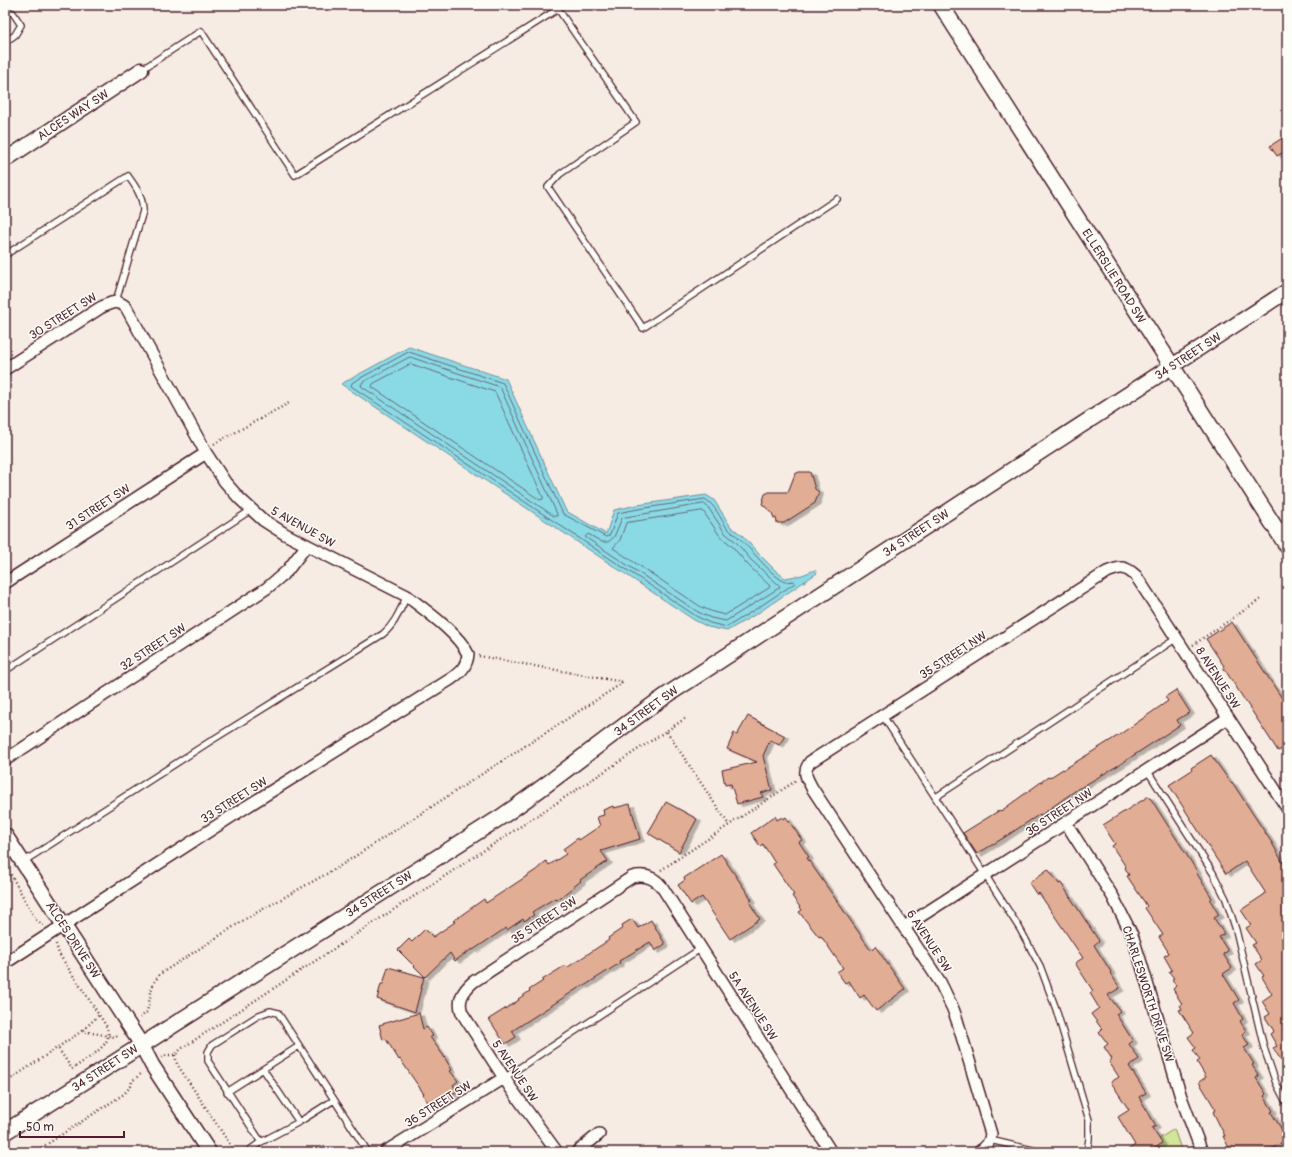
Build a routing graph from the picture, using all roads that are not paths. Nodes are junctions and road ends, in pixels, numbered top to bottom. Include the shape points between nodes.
1 (941, 5) edge
2 (5, 10) edge
3 (5, 42) edge
4 (141, 70) joint
5 (5, 160) edge
6 (837, 199) dead end
7 (5, 255) edge
8 (1287, 291) edge
9 (116, 301) junction
10 (1172, 366) junction
11 (5, 369) edge
12 (205, 451) junction
13 (251, 510) junction
14 (307, 545) junction
15 (1287, 546) edge
16 (1123, 567) joint
17 (5, 583) edge
18 (407, 596) junction
19 (1177, 638) junction
20 (468, 654) joint
21 (5, 671) edge
22 (883, 716) junction
23 (1228, 718) junction
24 (5, 760) edge
25 (1147, 770) junction
26 (806, 774) joint
27 (936, 797) junction
28 (1287, 808) edge
29 (1066, 823) junction
30 (5, 835) edge
31 (22, 862) junction
32 (986, 874) junction
33 (650, 877) joint
34 (63, 924) junction
35 (904, 927) junction
36 (700, 949) junction
37 (5, 963) edge
38 (460, 1000) joint
39 (141, 1044) junction
40 (299, 1046) junction
41 (263, 1068) junction
42 (504, 1078) junction
43 (228, 1092) junction
44 (334, 1100) junction
45 (1287, 1104) edge
46 (299, 1122) junction
47 (5, 1132) edge
48 (599, 1134) dead end
49 (990, 1140) junction
50 (261, 1142) junction
51 (1287, 1150) edge
52 (209, 1152) edge
53 (247, 1152) edge
54 (368, 1152) edge
55 (385, 1152) edge
56 (557, 1152) edge
57 (577, 1152) edge
58 (831, 1152) edge
59 (979, 1152) edge
60 (1042, 1152) edge
61 (1087, 1152) edge
62 (1202, 1152) edge
63 (1284, 1152) edge

1 - 10 main road, ELLERSLIE ROAD SW
2 - 3 lane via 13,13 21,25 15,35
4 - 5 street, ALCES WAY SW
4 - 6 lane via 201,31 296,176 558,9 636,122 560,174 548,187 643,328
7 - 9 lane via 128,176 140,192 143,212
8 - 10 street, 34 STREET SW
9 - 11 street, 30 STREET SW via 100,308
9 - 12 street, 5 AVENUE SW via 126,307
10 - 15 main road, ELLERSLIE ROAD SW
10 - 39 main road, 34 STREET SW via 660,700 504,815
12 - 13 street, 5 AVENUE SW via 225,482
12 - 17 street, 31 STREET SW
13 - 14 street, 5 AVENUE SW via 285,534
13 - 21 lane
14 - 18 street, 5 AVENUE SW
14 - 24 street, 32 STREET SW via 287,571 267,588
16 - 19 street, 8 AVENUE SW via 1136,576
16 - 22 street, 35 STREET NW via 1107,572
18 - 20 street, 5 AVENUE SW via 450,632
18 - 31 lane via 394,623 383,634
19 - 23 street, 8 AVENUE SW
19 - 27 lane
20 - 34 street, 33 STREET SW via 466,665 451,680
22 - 26 street, 35 STREET NW via 810,762 805,768
22 - 27 lane
23 - 25 street, 36 STREET NW
23 - 28 street, 8 AVENUE SW
25 - 29 street, 36 STREET NW
25 - 45 lane via 1213,873 1226,899 1236,930 1264,1048 1276,1083
26 - 35 street, 6 AVENUE SW via 812,788
27 - 32 lane
29 - 32 street, 36 STREET NW
29 - 62 street, CHARLESWORTH DRIVE SW via 1113,897 1132,935 1181,1097
30 - 31 street, ALCES DRIVE SW
31 - 34 street, ALCES DRIVE SW
32 - 35 street, 36 STREET NW
32 - 61 lane via 1020,929 1042,972 1056,1009 1089,1120
33 - 36 street, 5A AVENUE SW via 662,887
33 - 38 street, 35 STREET SW via 632,877 473,982
34 - 37 street, 33 STREET SW
34 - 39 street, ALCES DRIVE SW
35 - 49 street, 6 AVENUE SW via 940,982 953,1008 990,1128
36 - 42 lane
36 - 58 street, 5A AVENUE SW
38 - 42 street, 5 AVENUE SW via 462,1014
39 - 47 main road, 34 STREET SW
39 - 52 street
40 - 41 lane
40 - 43 lane via 278,1013 270,1011 252,1019 212,1045 208,1052 208,1061
40 - 44 lane
41 - 43 lane
41 - 46 lane
42 - 55 street, 36 STREET SW
42 - 56 street, 5 AVENUE SW
43 - 50 lane
44 - 46 lane
44 - 54 lane
46 - 50 lane
48 - 57 street
49 - 59 street
49 - 60 lane
50 - 53 lane
51 - 63 lane

